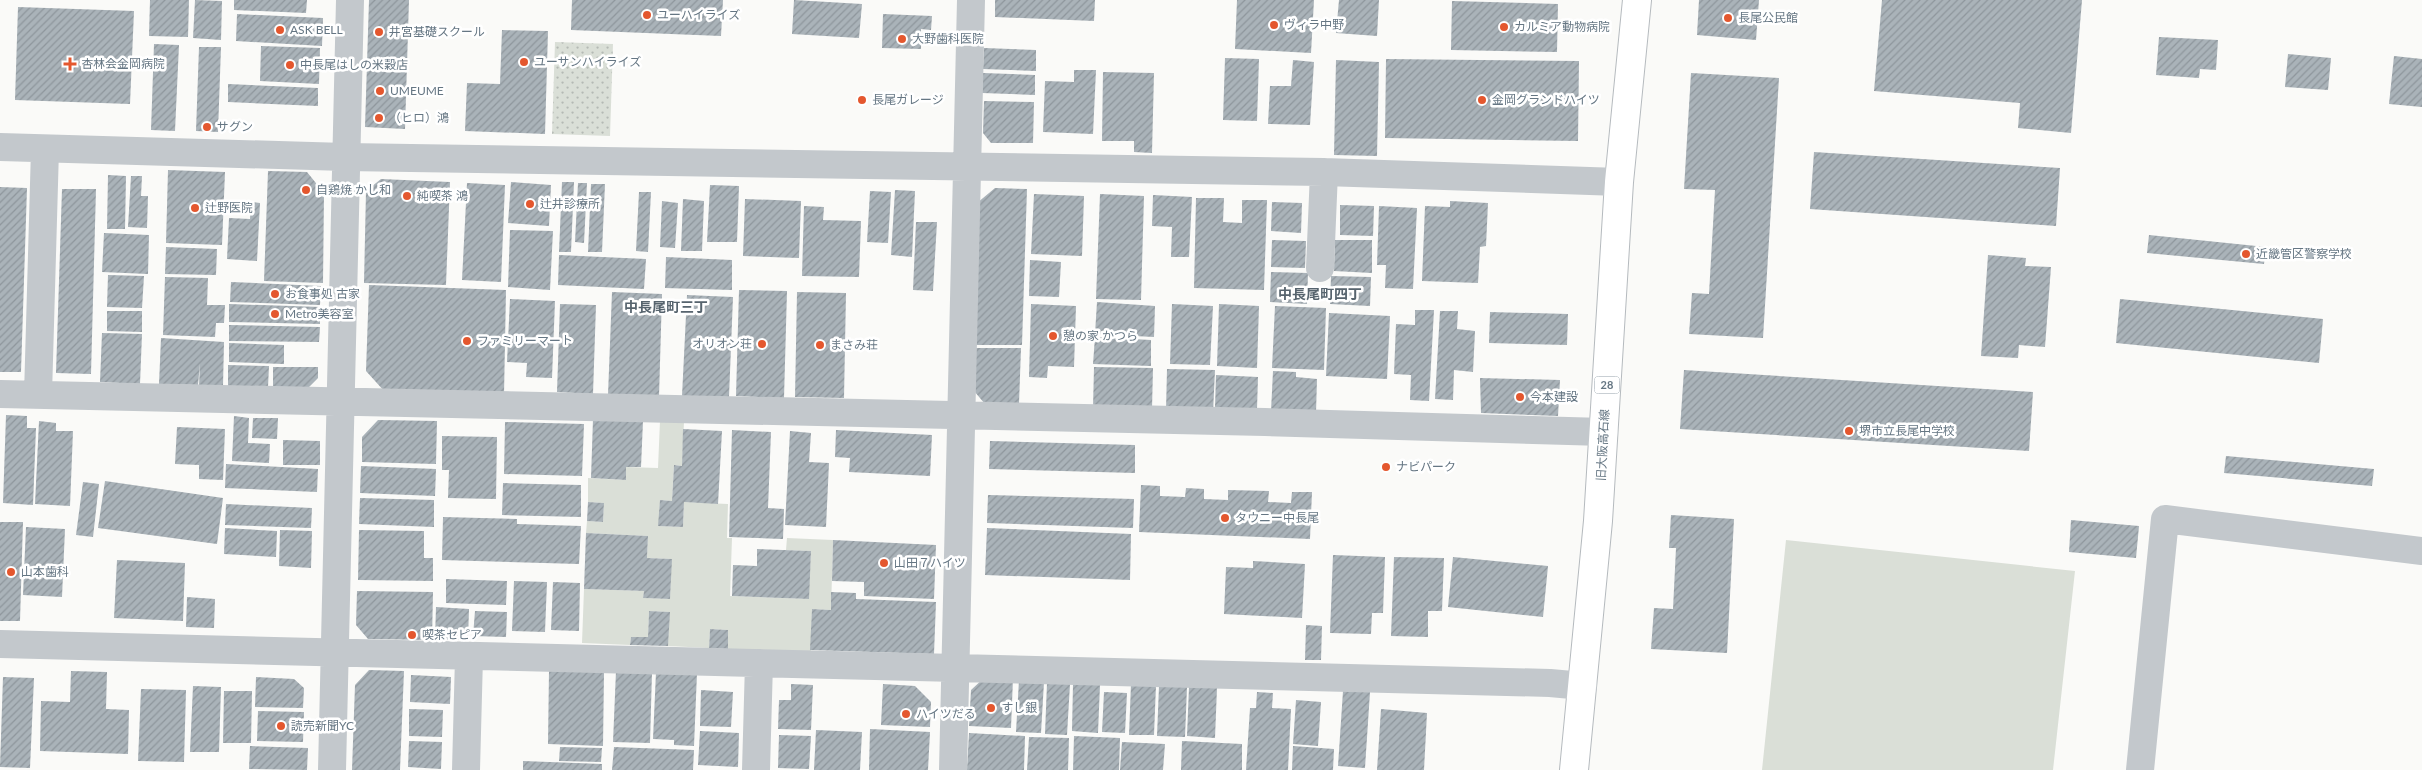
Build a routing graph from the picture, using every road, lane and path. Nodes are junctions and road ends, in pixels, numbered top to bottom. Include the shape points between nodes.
1 (350, 0) edge
2 (971, 0) edge
3 (1637, 0) edge
4 (0, 148) edge
5 (45, 149) junction
6 (345, 156) junction
7 (967, 167) junction
8 (1324, 172) junction
9 (1619, 182) junction
10 (1320, 268) dead end
11 (0, 394) edge
12 (38, 395) junction
13 (340, 402) junction
14 (962, 416) junction
15 (1604, 432) junction
16 (2422, 551) edge
17 (0, 644) edge
18 (336, 654) junction
19 (470, 657) junction
20 (759, 664) junction
21 (956, 668) junction
22 (1583, 686) junction
23 (332, 770) edge
24 (466, 770) edge
25 (756, 770) edge
26 (953, 770) edge
27 (1574, 770) edge
28 (2140, 770) edge

1 - 6 street
2 - 7 street
3 - 9 main road, 旧大阪高石線 / 28
4 - 5 street
5 - 6 street
5 - 12 street
6 - 7 street
6 - 13 street
7 - 8 street
7 - 14 street
8 - 9 street
8 - 10 street
9 - 15 main road, 旧大阪高石線 / 28
11 - 12 street
12 - 13 street
13 - 14 street
13 - 18 street
14 - 15 street
14 - 21 street
15 - 22 main road, 旧大阪高石線 / 28
16 - 28 street via 2165,519
17 - 18 street
18 - 19 street
18 - 23 street
19 - 20 street
19 - 24 street
20 - 21 street
20 - 25 street
21 - 22 street
21 - 26 street
22 - 27 main road, 旧大阪高石線 / 28

